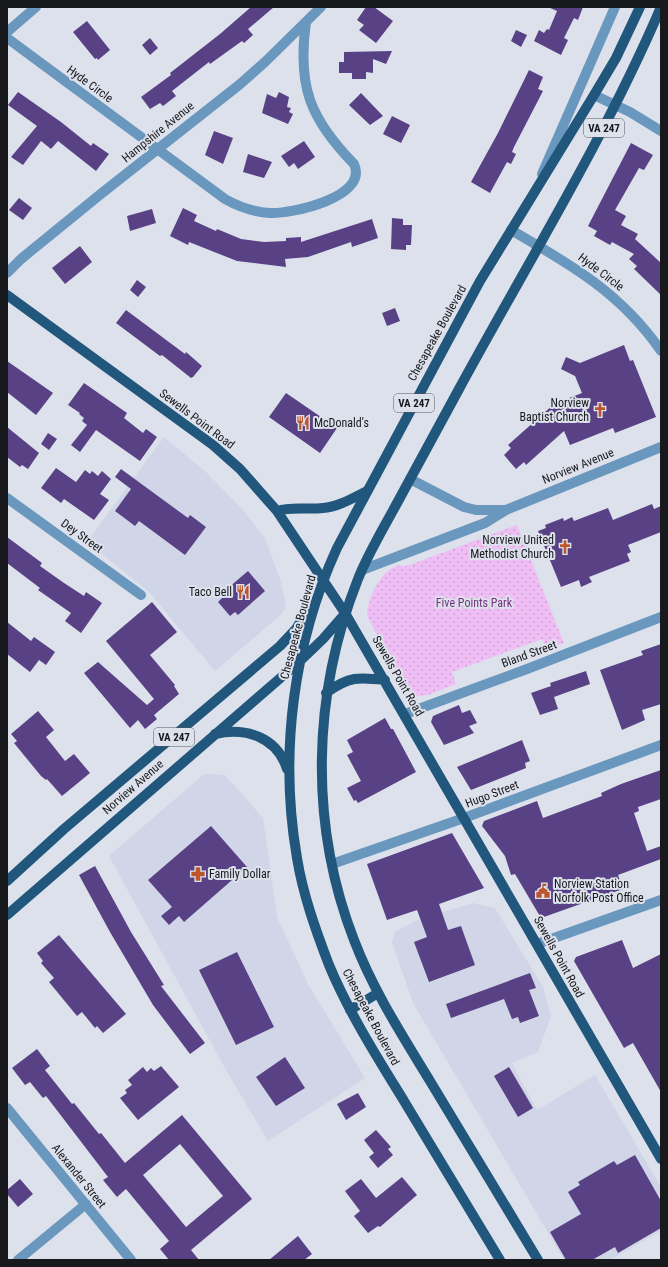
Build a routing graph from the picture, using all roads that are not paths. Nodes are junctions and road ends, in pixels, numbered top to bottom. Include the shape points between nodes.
1 (36, 7) edge
2 (321, 7) edge
3 (615, 7) edge
4 (640, 7) edge
5 (661, 7) edge
6 (306, 22) junction
7 (7, 32) edge
8 (7, 38) edge
9 (594, 96) junction
10 (616, 105) junction
11 (661, 131) edge
12 (158, 150) junction
13 (534, 193) junction
14 (511, 230) junction
15 (539, 246) junction
16 (7, 272) edge
17 (7, 295) edge
18 (661, 351) edge
19 (661, 446) edge
20 (410, 479) junction
21 (366, 491) junction
22 (7, 498) edge
23 (506, 510) junction
24 (277, 511) junction
25 (362, 570) junction
26 (323, 579) junction
27 (141, 595) dead end
28 (346, 612) junction
29 (661, 617) edge
30 (300, 661) junction
31 (385, 680) junction
32 (326, 693) junction
33 (405, 714) junction
34 (214, 735) junction
35 (661, 745) edge
36 (289, 774) junction
37 (464, 818) junction
38 (332, 864) junction
39 (7, 881) edge
40 (661, 900) edge
41 (7, 915) edge
42 (537, 944) junction
43 (378, 993) junction
44 (350, 1010) junction
45 (7, 1108) edge
46 (661, 1160) edge
47 (86, 1204) junction
48 (18, 1260) edge
49 (131, 1260) edge
50 (500, 1260) edge
51 (538, 1260) edge

1 - 7 street
2 - 6 street, Hampshire Avenue
3 - 13 street
4 - 9 main road, Chesapeake Boulevard / VA 247 via 616,58
5 - 10 main road, Chesapeake Boulevard / VA 247
6 - 12 street, Hampshire Avenue via 239,85
6 - 12 street, Hyde Circle via 303,42 304,71 310,102 327,135 357,169 353,184 314,206 268,213 226,200
8 - 12 street, Hyde Circle
9 - 10 street
9 - 13 main road, Chesapeake Boulevard / VA 247
10 - 11 street
10 - 15 main road, Chesapeake Boulevard / VA 247
12 - 16 street, Hampshire Avenue via 21,258
13 - 14 main road, Chesapeake Boulevard / VA 247
14 - 15 street, Hyde Circle
14 - 21 main road, Chesapeake Boulevard / VA 247 via 480,281
15 - 18 street, Hyde Circle via 599,284 628,310
15 - 20 main road, Chesapeake Boulevard / VA 247
17 - 24 main road, Sewells Point Road via 214,445 240,469
19 - 23 street, Norview Avenue
20 - 23 street, Norview Avenue via 464,507 476,510
20 - 25 main road, Chesapeake Boulevard / VA 247
21 - 24 main road via 340,504 325,508 306,510 290,507
21 - 26 main road, Chesapeake Boulevard / VA 247
22 - 27 street, Dey Street
23 - 25 street, Norview Avenue via 485,523
24 - 26 main road, Sewells Point Road
25 - 28 main road, Chesapeake Boulevard / VA 247
26 - 28 main road, Sewells Point Road
26 - 30 main road, Chesapeake Boulevard
26 - 39 main road, Norview Avenue / VA 247 via 296,629 280,646 64,829
28 - 30 main road, Norview Avenue / VA 247
28 - 31 main road, Sewells Point Road
28 - 32 main road, Chesapeake Boulevard via 335,648
29 - 33 street, Bland Street
30 - 34 main road, Norview Avenue / VA 247
30 - 36 main road, Chesapeake Boulevard via 290,734
31 - 32 main road via 361,677 350,679
31 - 33 main road, Sewells Point Road
32 - 38 main road, Chesapeake Boulevard via 321,779 324,819
33 - 37 main road, Sewells Point Road
34 - 36 main road via 239,731 266,740 282,757
34 - 41 main road, Norview Avenue / VA 247
35 - 37 street, Hugo Street
36 - 44 main road, Chesapeake Boulevard via 290,813 303,888 330,966
37 - 38 street, Hugo Street
37 - 42 main road, Sewells Point Road
38 - 43 main road, Chesapeake Boulevard via 341,904
40 - 42 street
42 - 46 main road, Sewells Point Road
43 - 44 main road
43 - 51 main road, Chesapeake Boulevard
44 - 50 main road, Chesapeake Boulevard
45 - 47 street, Alexander Street
47 - 48 street
47 - 49 street, Alexander Street

